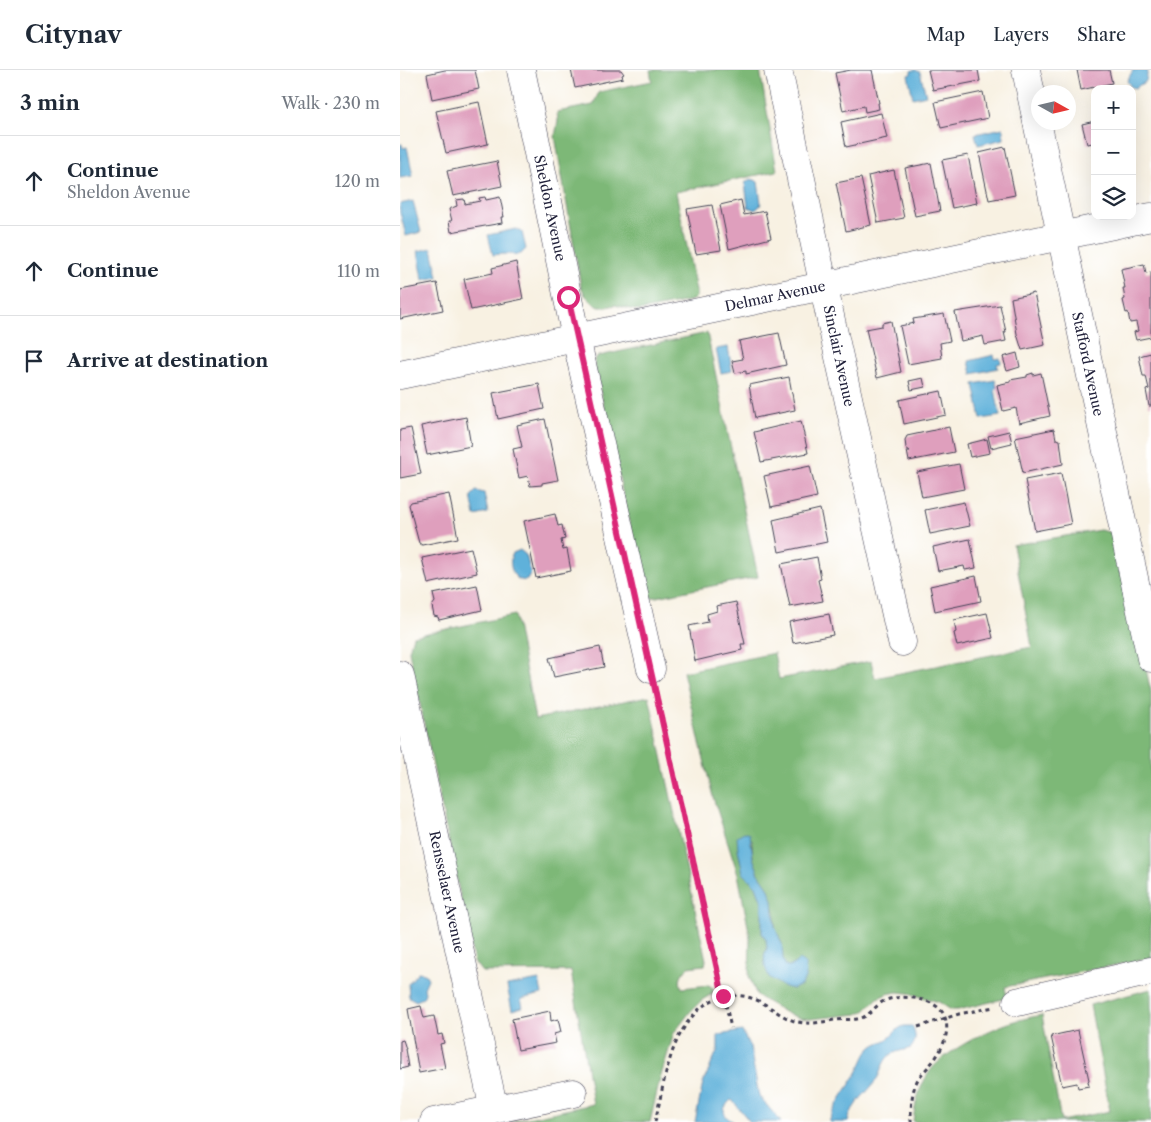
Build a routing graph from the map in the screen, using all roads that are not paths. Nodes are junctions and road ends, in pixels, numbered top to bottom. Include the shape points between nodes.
1 (521, 70) edge
2 (778, 70) edge
3 (1026, 70) edge
4 (1151, 217) edge
5 (1061, 235) junction
6 (824, 285) junction
7 (576, 338) junction
8 (400, 375) edge
9 (902, 642) dead end
10 (1151, 658) edge
11 (651, 669) road end
12 (400, 675) edge
13 (1151, 971) edge
14 (1017, 1002) road end
15 (573, 1093) dead end
16 (494, 1110) junction
17 (434, 1122) edge

1 - 7 street, Sheldon Avenue
2 - 6 street, Sinclair Avenue
3 - 5 street, Stafford Avenue
4 - 5 street, Delmar Avenue
5 - 6 street, Delmar Avenue
5 - 10 street, Stafford Avenue
6 - 7 street, Delmar Avenue
6 - 9 street, Sinclair Avenue
7 - 8 street, Delmar Avenue
7 - 11 street, Sheldon Avenue
12 - 16 street, Rensselaer Avenue
13 - 14 street
15 - 16 street
16 - 17 street

